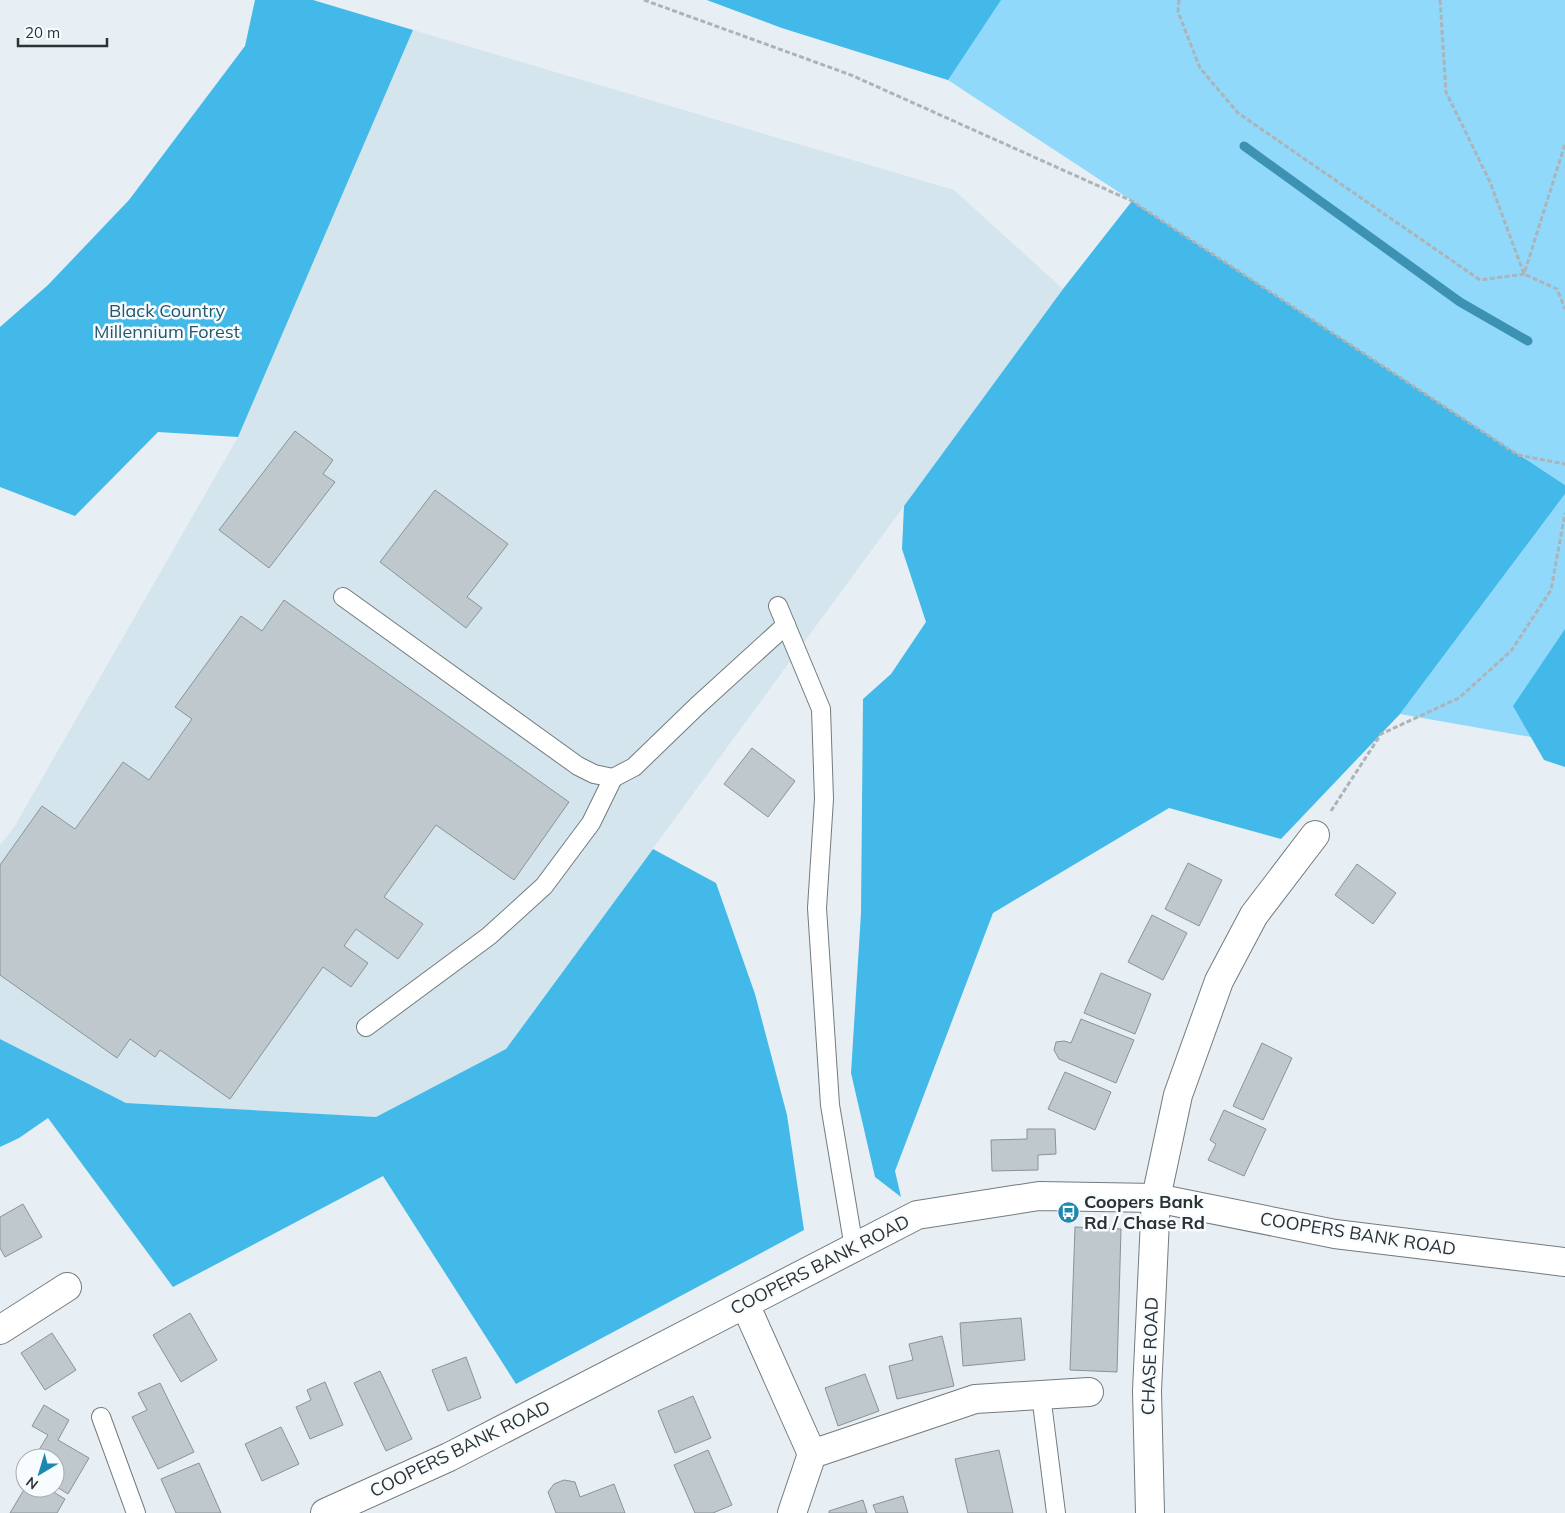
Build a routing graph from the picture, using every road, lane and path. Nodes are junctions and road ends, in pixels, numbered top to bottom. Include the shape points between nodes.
1 (644, 0) edge
2 (1179, 0) edge
3 (1440, 0) edge
4 (1565, 144) edge
5 (1524, 274) junction
6 (1565, 309) edge
7 (1565, 464) edge
8 (1565, 513) edge
9 (343, 597) dead end
10 (778, 606) dead end
11 (786, 625) junction
12 (613, 778) junction
13 (1315, 835) joint
14 (366, 1027) dead end
15 (1156, 1198) junction
16 (854, 1248) junction
17 (1565, 1262) edge
18 (67, 1288) dead end
19 (745, 1304) junction
20 (0, 1330) edge
21 (1089, 1392) dead end
22 (1041, 1395) junction
23 (101, 1418) dead end
24 (812, 1454) junction
25 (136, 1513) edge
26 (325, 1513) edge
27 (792, 1513) edge
28 (1056, 1513) edge
29 (1150, 1513) edge

1 - 7 path via 851,75 1132,201 1518,455
2 - 5 path via 1178,12 1200,68 1238,113 1480,280
3 - 5 path via 1446,92 1490,182
4 - 5 path
5 - 6 path via 1557,289
8 - 13 path via 1551,590 1511,652 1459,698 1381,734
9 - 12 lane via 578,766
10 - 11 lane
11 - 12 lane via 634,767
11 - 16 lane via 821,709 824,799 817,908 830,1105
12 - 14 lane via 591,823 544,886 489,936
13 - 15 street, CHASE ROAD via 1254,915 1220,981 1178,1095
15 - 16 street, COOPERS BANK ROAD via 1039,1196 917,1215
15 - 17 street, COOPERS BANK ROAD via 1335,1234
15 - 29 street, CHASE ROAD via 1147,1391
16 - 19 street, COOPERS BANK ROAD
18 - 20 street
19 - 24 street
19 - 26 street, COOPERS BANK ROAD via 449,1457
21 - 22 street
22 - 24 street via 975,1399
22 - 28 lane
23 - 25 lane
24 - 27 street

